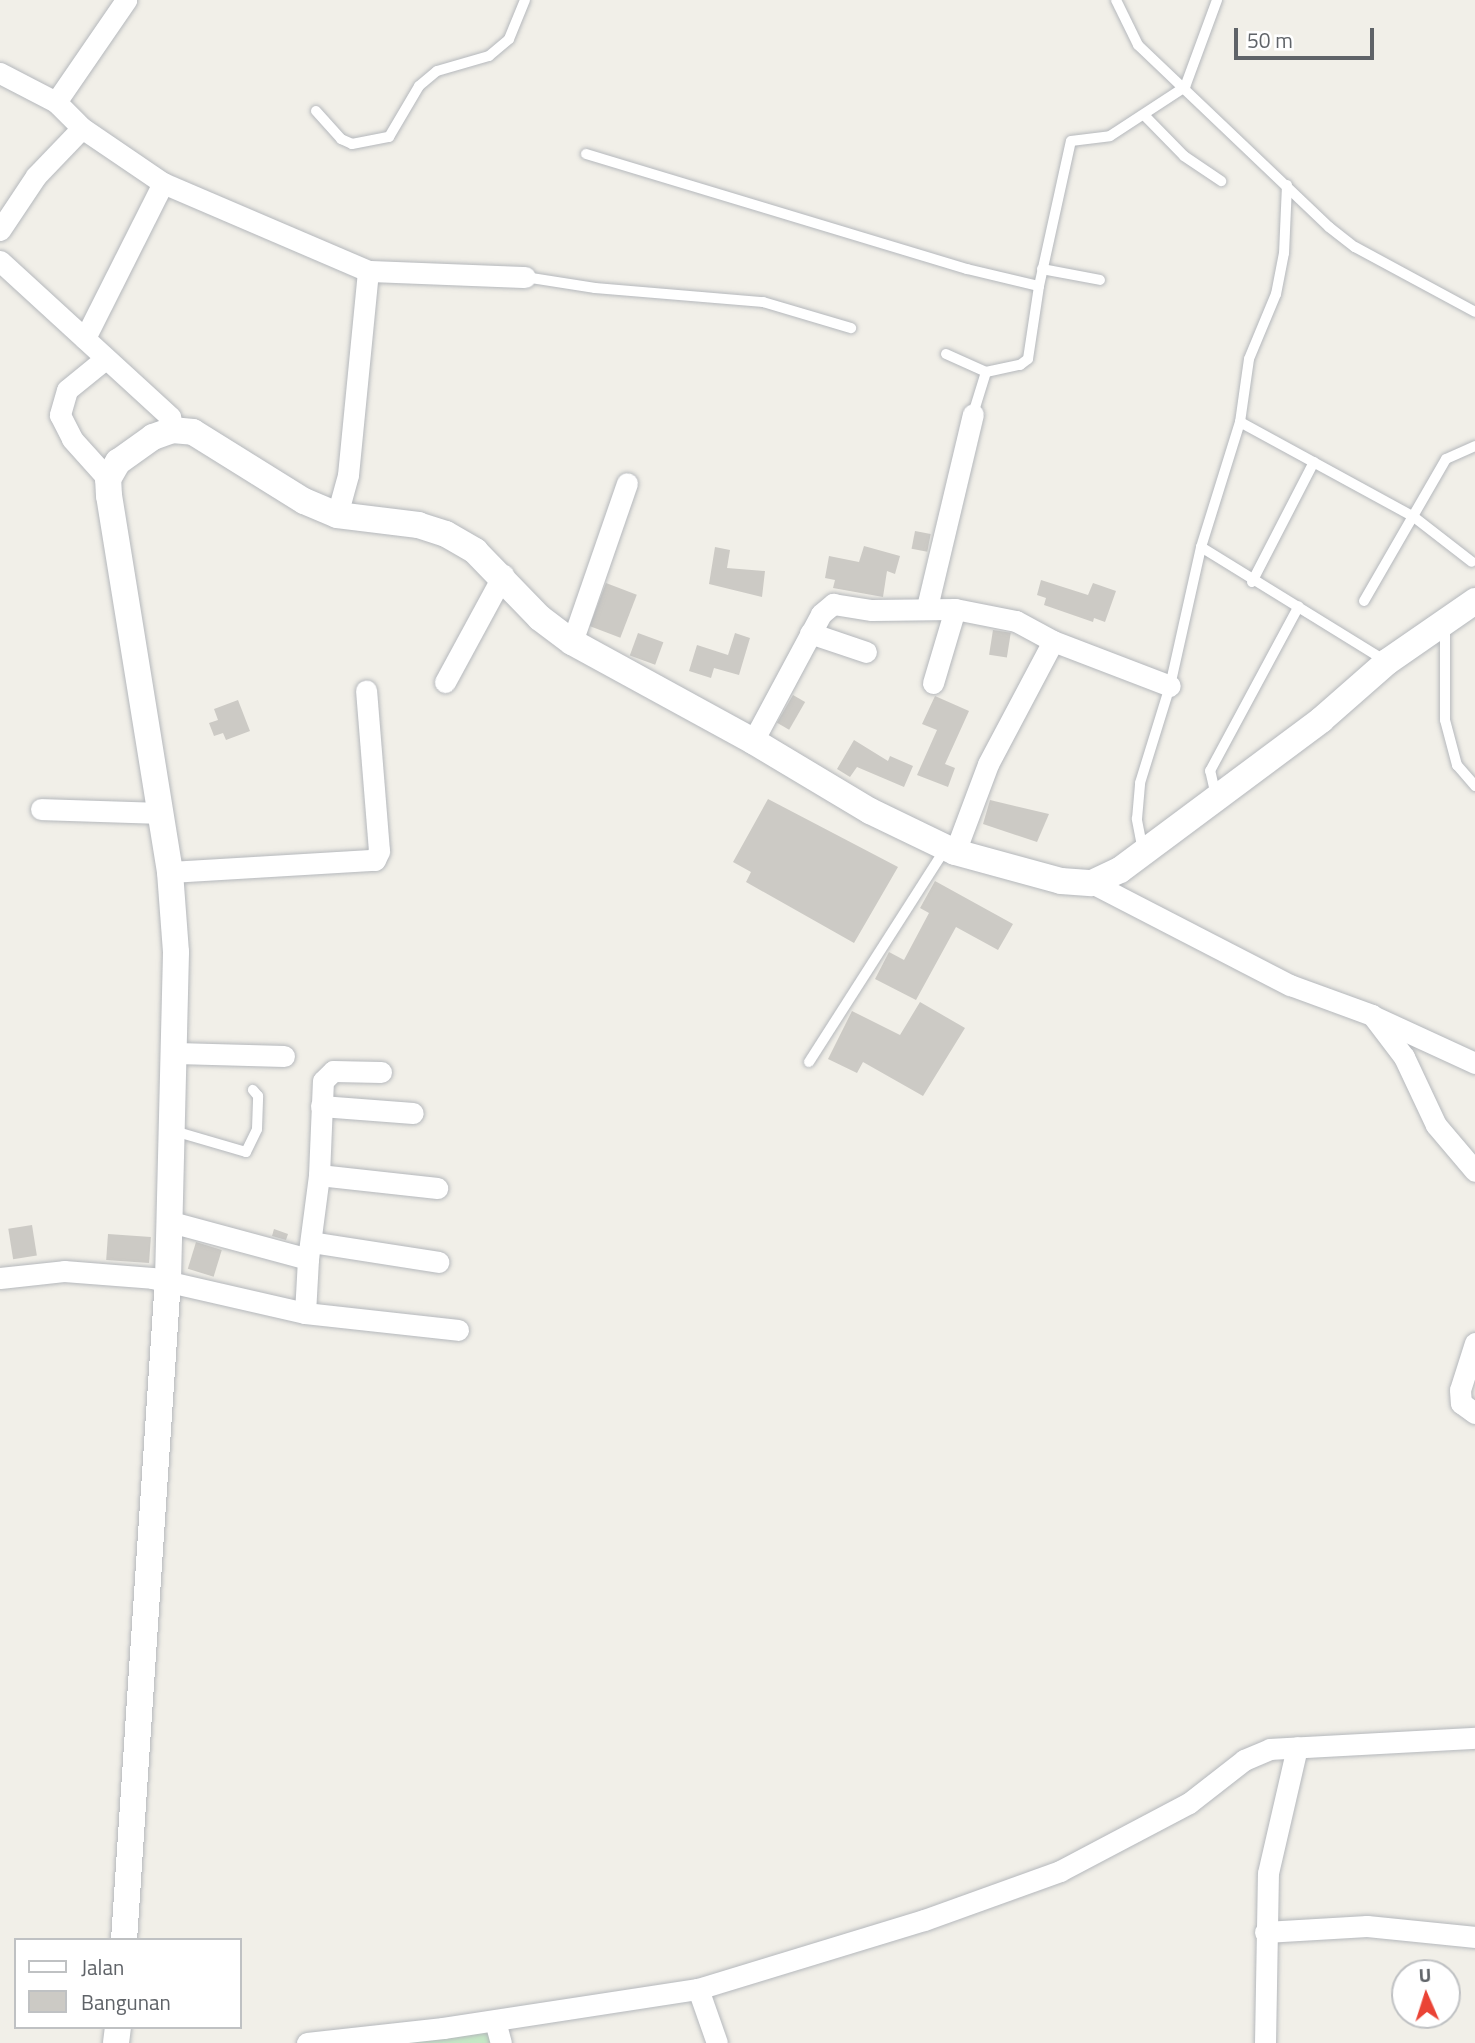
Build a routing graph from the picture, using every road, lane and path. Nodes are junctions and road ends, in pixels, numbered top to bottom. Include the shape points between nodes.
1 (126, 0) edge
2 (525, 0) edge
3 (1116, 0) edge
4 (1217, 0) edge
5 (0, 73) edge
6 (1185, 87) junction
7 (57, 102) junction
8 (316, 111) dead end
9 (1145, 116) junction
10 (82, 128) junction
11 (586, 154) dead end
12 (1221, 181) dead end
13 (163, 183) junction
14 (1287, 185) junction
15 (0, 229) edge
16 (0, 261) edge
17 (1042, 269) junction
18 (368, 271) junction
19 (526, 277) joint
20 (1100, 280) dead end
21 (1039, 286) junction
22 (1475, 312) edge
23 (851, 328) dead end
24 (85, 338) junction
25 (946, 354) dead end
26 (105, 359) junction
27 (986, 372) junction
28 (973, 414) joint
29 (1240, 422) junction
30 (172, 430) junction
31 (1475, 446) edge
32 (1314, 462) junction
33 (108, 480) junction
34 (627, 483) dead end
35 (337, 515) junction
36 (1414, 517) junction
37 (1201, 547) junction
38 (1472, 562) dead end
39 (503, 575) junction
40 (1252, 582) junction
41 (1364, 601) dead end
42 (1475, 601) edge
43 (927, 607) junction
44 (1299, 607) junction
45 (955, 609) junction
46 (1445, 620) junction
47 (810, 633) junction
48 (1053, 641) junction
49 (572, 642) junction
50 (866, 652) dead end
51 (1387, 662) junction
52 (444, 682) dead end
53 (933, 682) dead end
54 (1170, 687) junction
55 (366, 691) dead end
56 (752, 740) junction
57 (1475, 786) edge
58 (1217, 797) junction
59 (41, 809) dead end
60 (159, 813) junction
61 (951, 850) junction
62 (1143, 853) junction
63 (170, 872) junction
64 (1092, 883) junction
65 (1372, 1015) junction
66 (176, 1053) junction
67 (284, 1056) dead end
68 (809, 1062) dead end
69 (1475, 1063) edge
70 (381, 1072) dead end
71 (253, 1090) dead end
72 (321, 1106) junction
73 (413, 1113) dead end
74 (174, 1131) junction
75 (1475, 1171) edge
76 (320, 1175) junction
77 (437, 1188) dead end
78 (171, 1222) junction
79 (309, 1251) junction
80 (438, 1262) dead end
81 (0, 1278) edge
82 (168, 1280) junction
83 (305, 1313) junction
84 (458, 1329) dead end
85 (1475, 1343) edge
86 (1475, 1413) edge
87 (1475, 1738) edge
88 (1297, 1747) junction
89 (1265, 1932) junction
90 (1475, 1937) edge
91 (124, 1938) edge
92 (698, 1989) junction
93 (495, 2021) junction
94 (362, 2040) edge
95 (307, 2043) edge
96 (501, 2043) edge
97 (717, 2043) edge
98 (1265, 2043) edge

1 - 7 street
2 - 8 lane via 509,39 489,55 437,71 419,86 388,137 352,144 341,139
3 - 6 lane via 1138,45
4 - 6 lane
5 - 7 street
6 - 9 lane
6 - 14 lane via 1210,116
7 - 10 street
9 - 12 lane via 1184,156
9 - 17 lane via 1110,136 1071,141
10 - 13 street
10 - 15 street via 36,176
11 - 21 lane via 967,269
13 - 18 street
13 - 24 street
14 - 22 lane via 1355,247
14 - 29 lane via 1284,253 1276,294 1249,359
16 - 24 street
17 - 20 lane
17 - 21 lane
18 - 19 street
18 - 35 street via 348,475
19 - 23 lane via 594,288 763,302
21 - 27 lane via 1028,359
24 - 26 street
25 - 27 lane
26 - 30 street via 170,417
26 - 33 street via 67,390 60,415 72,439
27 - 28 lane
28 - 43 street
29 - 32 lane
29 - 37 lane
30 - 33 street via 153,437 118,462
30 - 35 street via 194,432 304,501
31 - 36 lane via 1446,459
32 - 36 lane
32 - 40 lane
33 - 60 street
34 - 49 street
35 - 39 street via 418,525 446,534
36 - 38 lane
36 - 41 lane
37 - 40 lane
37 - 54 lane
39 - 49 street via 540,618
39 - 52 street
40 - 44 lane
42 - 46 street
43 - 45 street
43 - 47 street via 873,610 833,604
44 - 51 lane
44 - 58 lane via 1210,771
45 - 48 street via 1016,621
45 - 53 street
46 - 51 street
46 - 57 lane via 1445,720 1457,765
47 - 50 street
47 - 56 street
48 - 54 street
48 - 61 street via 988,764
49 - 56 street
51 - 58 street via 1321,720
54 - 62 lane via 1140,783 1137,819
55 - 63 street via 379,851 375,860
56 - 61 street via 870,811
58 - 62 street
59 - 60 street
60 - 63 street
61 - 64 street via 1061,881
61 - 68 lane
62 - 64 street
63 - 66 street
64 - 65 street via 1290,985
65 - 69 street
65 - 75 street via 1404,1056 1436,1125
66 - 67 street
66 - 74 street
70 - 72 street via 327,1074
71 - 74 lane via 258,1096 257,1129 246,1152
72 - 73 street
72 - 76 street
74 - 78 street
76 - 77 street
76 - 79 street
78 - 79 street
78 - 82 street
79 - 80 street
79 - 83 street
81 - 82 street via 64,1271
82 - 83 street
82 - 91 street
83 - 84 street
85 - 86 street via 1460,1390 1461,1403
87 - 88 street
88 - 89 street via 1268,1873
88 - 92 street via 1270,1749 1244,1760 1189,1803 1060,1871 924,1920
89 - 90 street via 1367,1926
89 - 98 street
92 - 93 street
92 - 97 street
93 - 94 street
93 - 96 street
94 - 95 street

